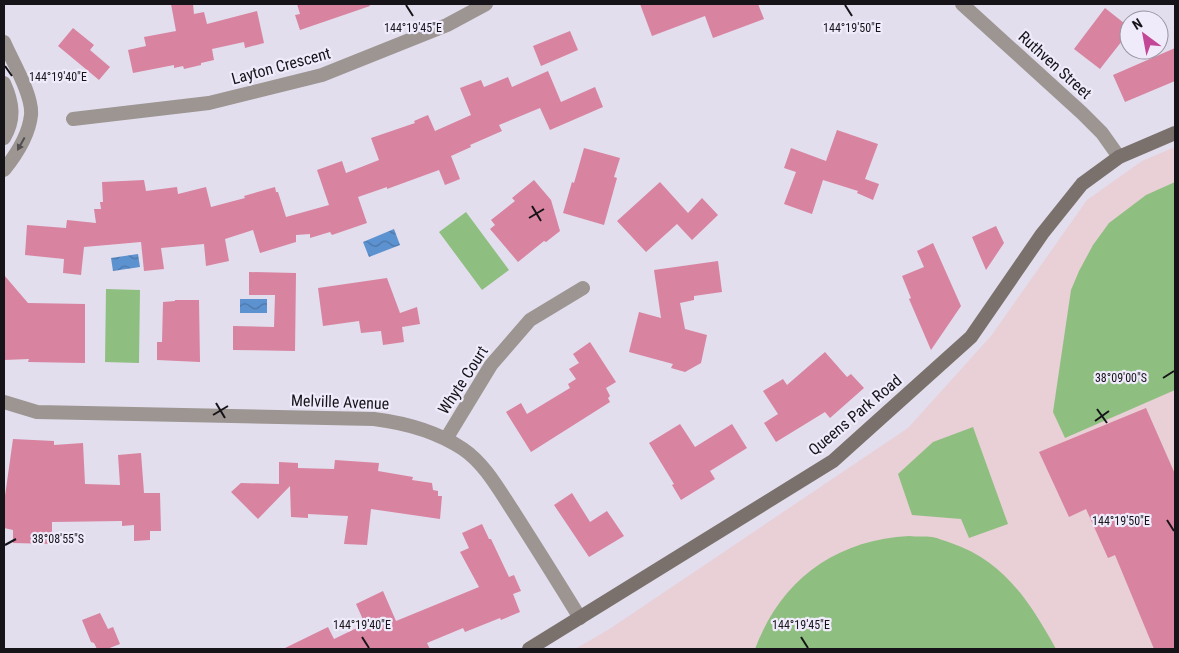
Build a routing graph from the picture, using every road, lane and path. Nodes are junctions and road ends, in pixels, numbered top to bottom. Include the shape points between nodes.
1 (486, 4) edge
2 (962, 4) edge
3 (4, 42) edge
4 (4, 83) edge
5 (73, 119) dead end
6 (1175, 133) edge
7 (4, 138) edge
8 (1119, 157) junction
9 (4, 170) edge
10 (582, 288) dead end
11 (4, 402) edge
12 (446, 439) junction
13 (580, 618) junction
14 (530, 649) edge

1 - 5 street, Layton Crescent via 447,25 322,75 209,103
2 - 8 street, Ruthven Street via 1082,113
3 -> 9 street via 24,85 32,114 24,140
4 - 7 street via 13,113
6 - 8 main road, Queens Park Road
8 - 13 main road, Queens Park Road via 1082,184 1042,234 971,338 832,461
10 - 12 street, Whyte Court via 530,320 491,365
11 - 12 street, Melville Avenue via 37,412 374,419 427,430
12 - 13 street, Melville Avenue via 479,463 494,483
13 - 14 main road, Queens Park Road

